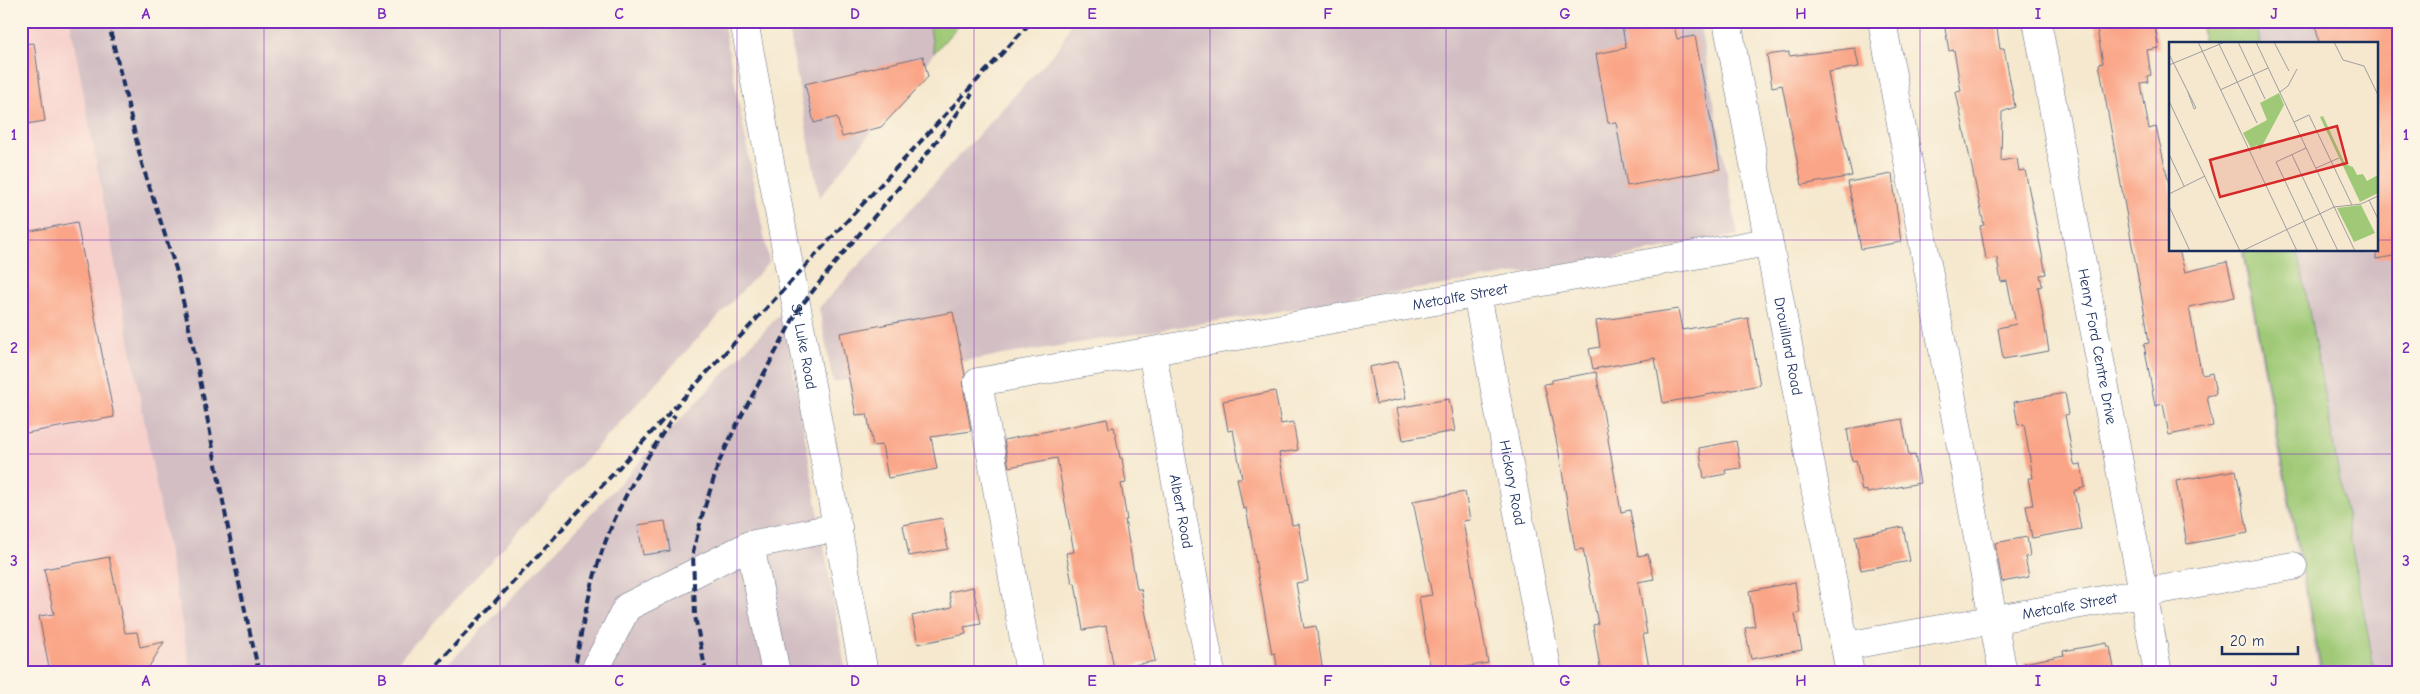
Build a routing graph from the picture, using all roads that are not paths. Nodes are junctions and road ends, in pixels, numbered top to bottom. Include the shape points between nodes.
1 (744, 21) edge
2 (1727, 21) edge
3 (1882, 21) edge
4 (2037, 21) edge
5 (1768, 242) junction
6 (1477, 294) junction
7 (1152, 352) junction
8 (838, 527) junction
9 (750, 545) junction
10 (2293, 566) dead end
11 (2143, 593) junction
12 (1993, 620) junction
13 (1845, 646) junction
14 (596, 673) edge
15 (776, 673) edge
16 (864, 673) edge
17 (1030, 673) edge
18 (1211, 673) edge
19 (1548, 673) edge
20 (1850, 673) edge
21 (2003, 673) edge
22 (2158, 673) edge

1 - 8 street, St. Luke Road
2 - 5 street, Drouillard Road
3 - 12 street
4 - 11 street, Henry Ford Centre Drive
5 - 6 street, Metcalfe Street
5 - 13 street, Drouillard Road
6 - 7 street, Metcalfe Street
6 - 19 street, Hickory Road
7 - 17 street, Metcalfe Street via 978,382
7 - 18 street, Albert Road
8 - 9 street
8 - 16 street, St. Luke Road
9 - 14 street via 627,607
9 - 15 street
10 - 11 street, Metcalfe Street
11 - 12 street, Metcalfe Street
11 - 22 street, Henry Ford Centre Drive
12 - 13 street, Metcalfe Street
12 - 21 street
13 - 20 street, Drouillard Road

